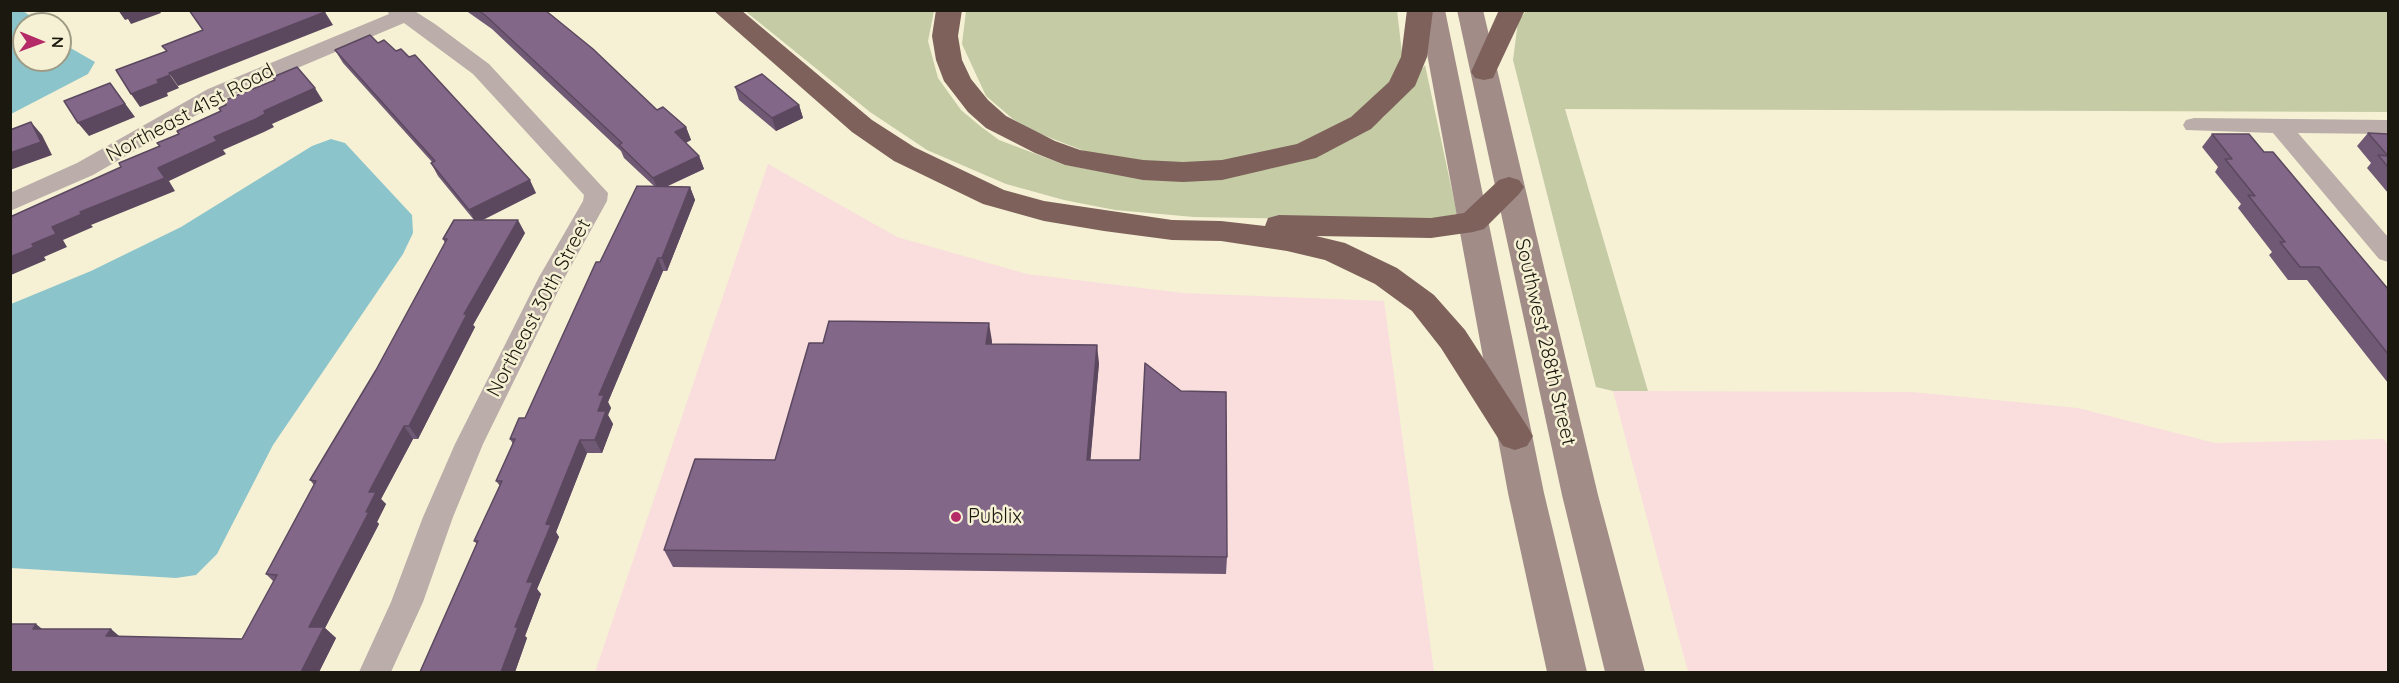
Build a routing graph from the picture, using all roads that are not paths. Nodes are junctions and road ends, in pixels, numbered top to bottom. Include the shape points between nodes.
1 (725, 10) edge
2 (949, 10) edge
3 (1420, 10) edge
4 (1432, 10) edge
5 (1470, 10) edge
6 (1512, 10) edge
7 (401, 13) edge
8 (1484, 72) junction
9 (2194, 125) dead end
10 (2279, 126) junction
11 (2388, 127) edge
12 (1509, 187) junction
13 (10, 203) edge
14 (1473, 222) junction
15 (1221, 231) junction
16 (2388, 253) edge
17 (1515, 436) junction
18 (375, 672) edge
19 (1567, 672) edge
20 (1625, 672) edge

1 - 15 highway via 862,126 904,154 969,187 1044,211 1172,230
2 - 3 highway via 945,36 949,60 958,81 996,122 1076,158 1143,170 1183,172 1222,170 1306,151 1361,123 1401,86 1414,57
4 - 14 main road
5 - 8 main road, Southwest 288th Street
6 - 8 highway
7 - 13 street, Northeast 41st Road via 216,94 85,169
7 - 18 street, Northeast 30th Street via 428,28 481,69 596,193 469,444 408,602
8 - 12 main road, Southwest 288th Street
9 - 10 street
10 - 11 street
10 - 16 street
12 - 14 highway
12 - 20 main road, Southwest 288th Street
14 - 15 highway via 1431,228 1286,225
14 - 17 main road
15 - 17 highway via 1334,251 1386,276 1423,303 1453,339
17 - 19 main road

